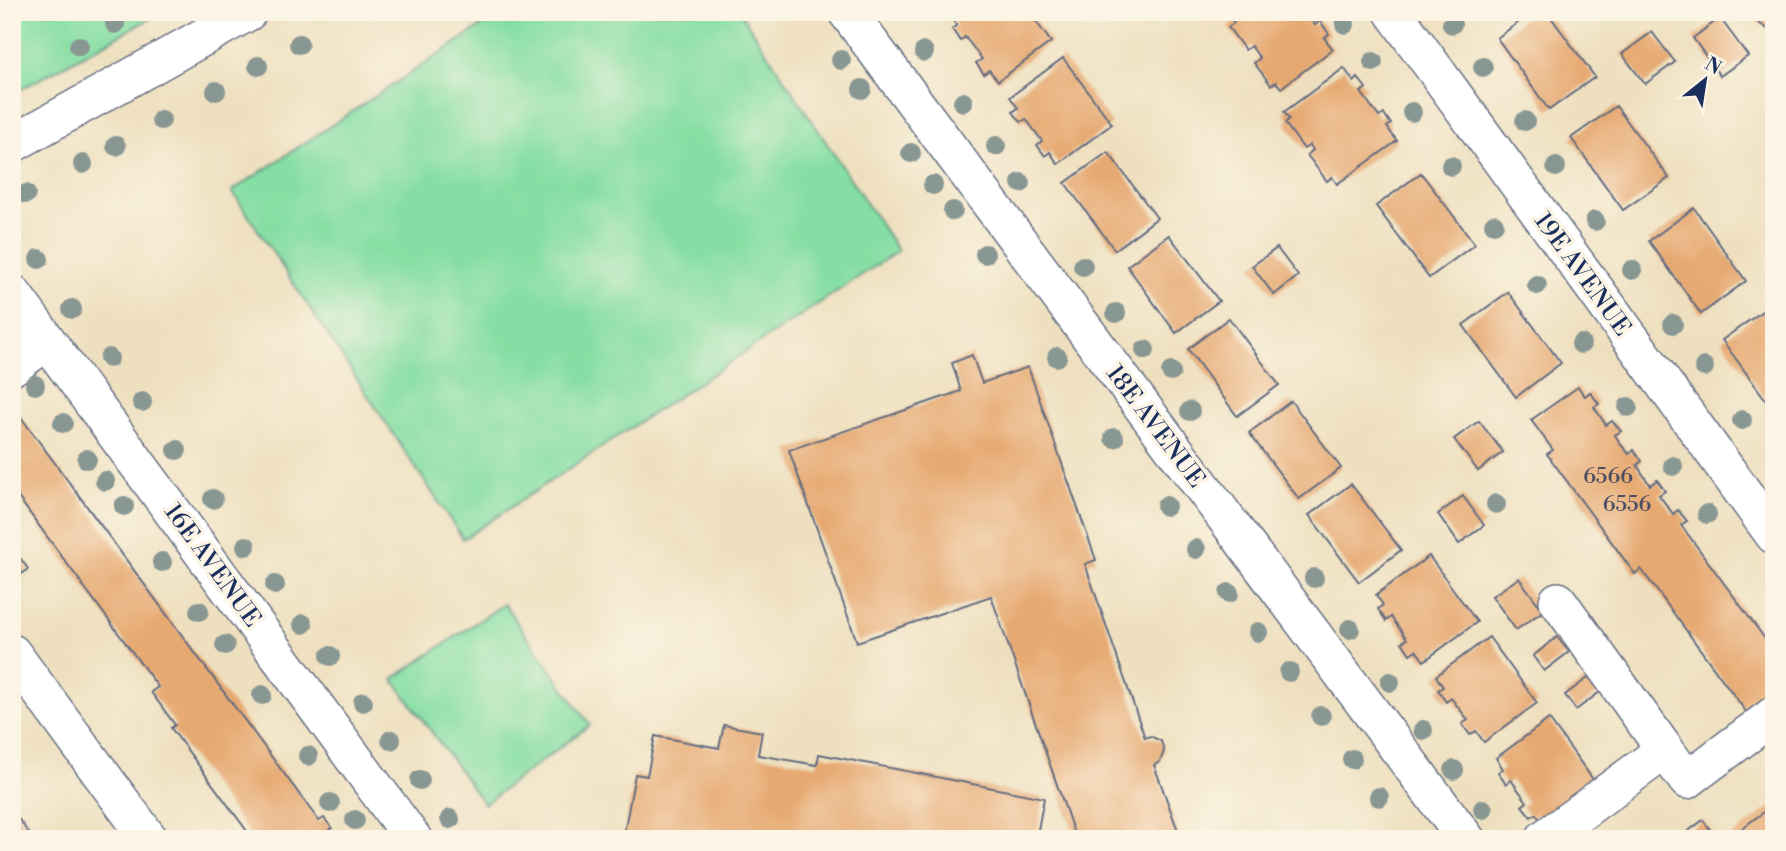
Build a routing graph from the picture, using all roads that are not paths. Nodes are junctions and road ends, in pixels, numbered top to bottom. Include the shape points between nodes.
1 (248, 12) edge
2 (847, 12) edge
3 (1393, 12) edge
4 (12, 144) edge
5 (12, 293) edge
6 (47, 341) junction
7 (12, 367) edge
8 (1774, 535) edge
9 (1558, 601) dead end
10 (12, 653) edge
11 (1774, 715) edge
12 (1665, 750) junction
13 (149, 839) edge
14 (413, 839) edge
15 (1466, 839) edge
16 (1544, 839) edge

1 - 4 street
2 - 15 street, 18E AVENUE
3 - 8 street, 19E AVENUE
5 - 6 street, 16E AVENUE
6 - 7 street
6 - 14 street, 16E AVENUE
9 - 12 street
10 - 13 street
11 - 12 street via 1687,780
12 - 16 street

